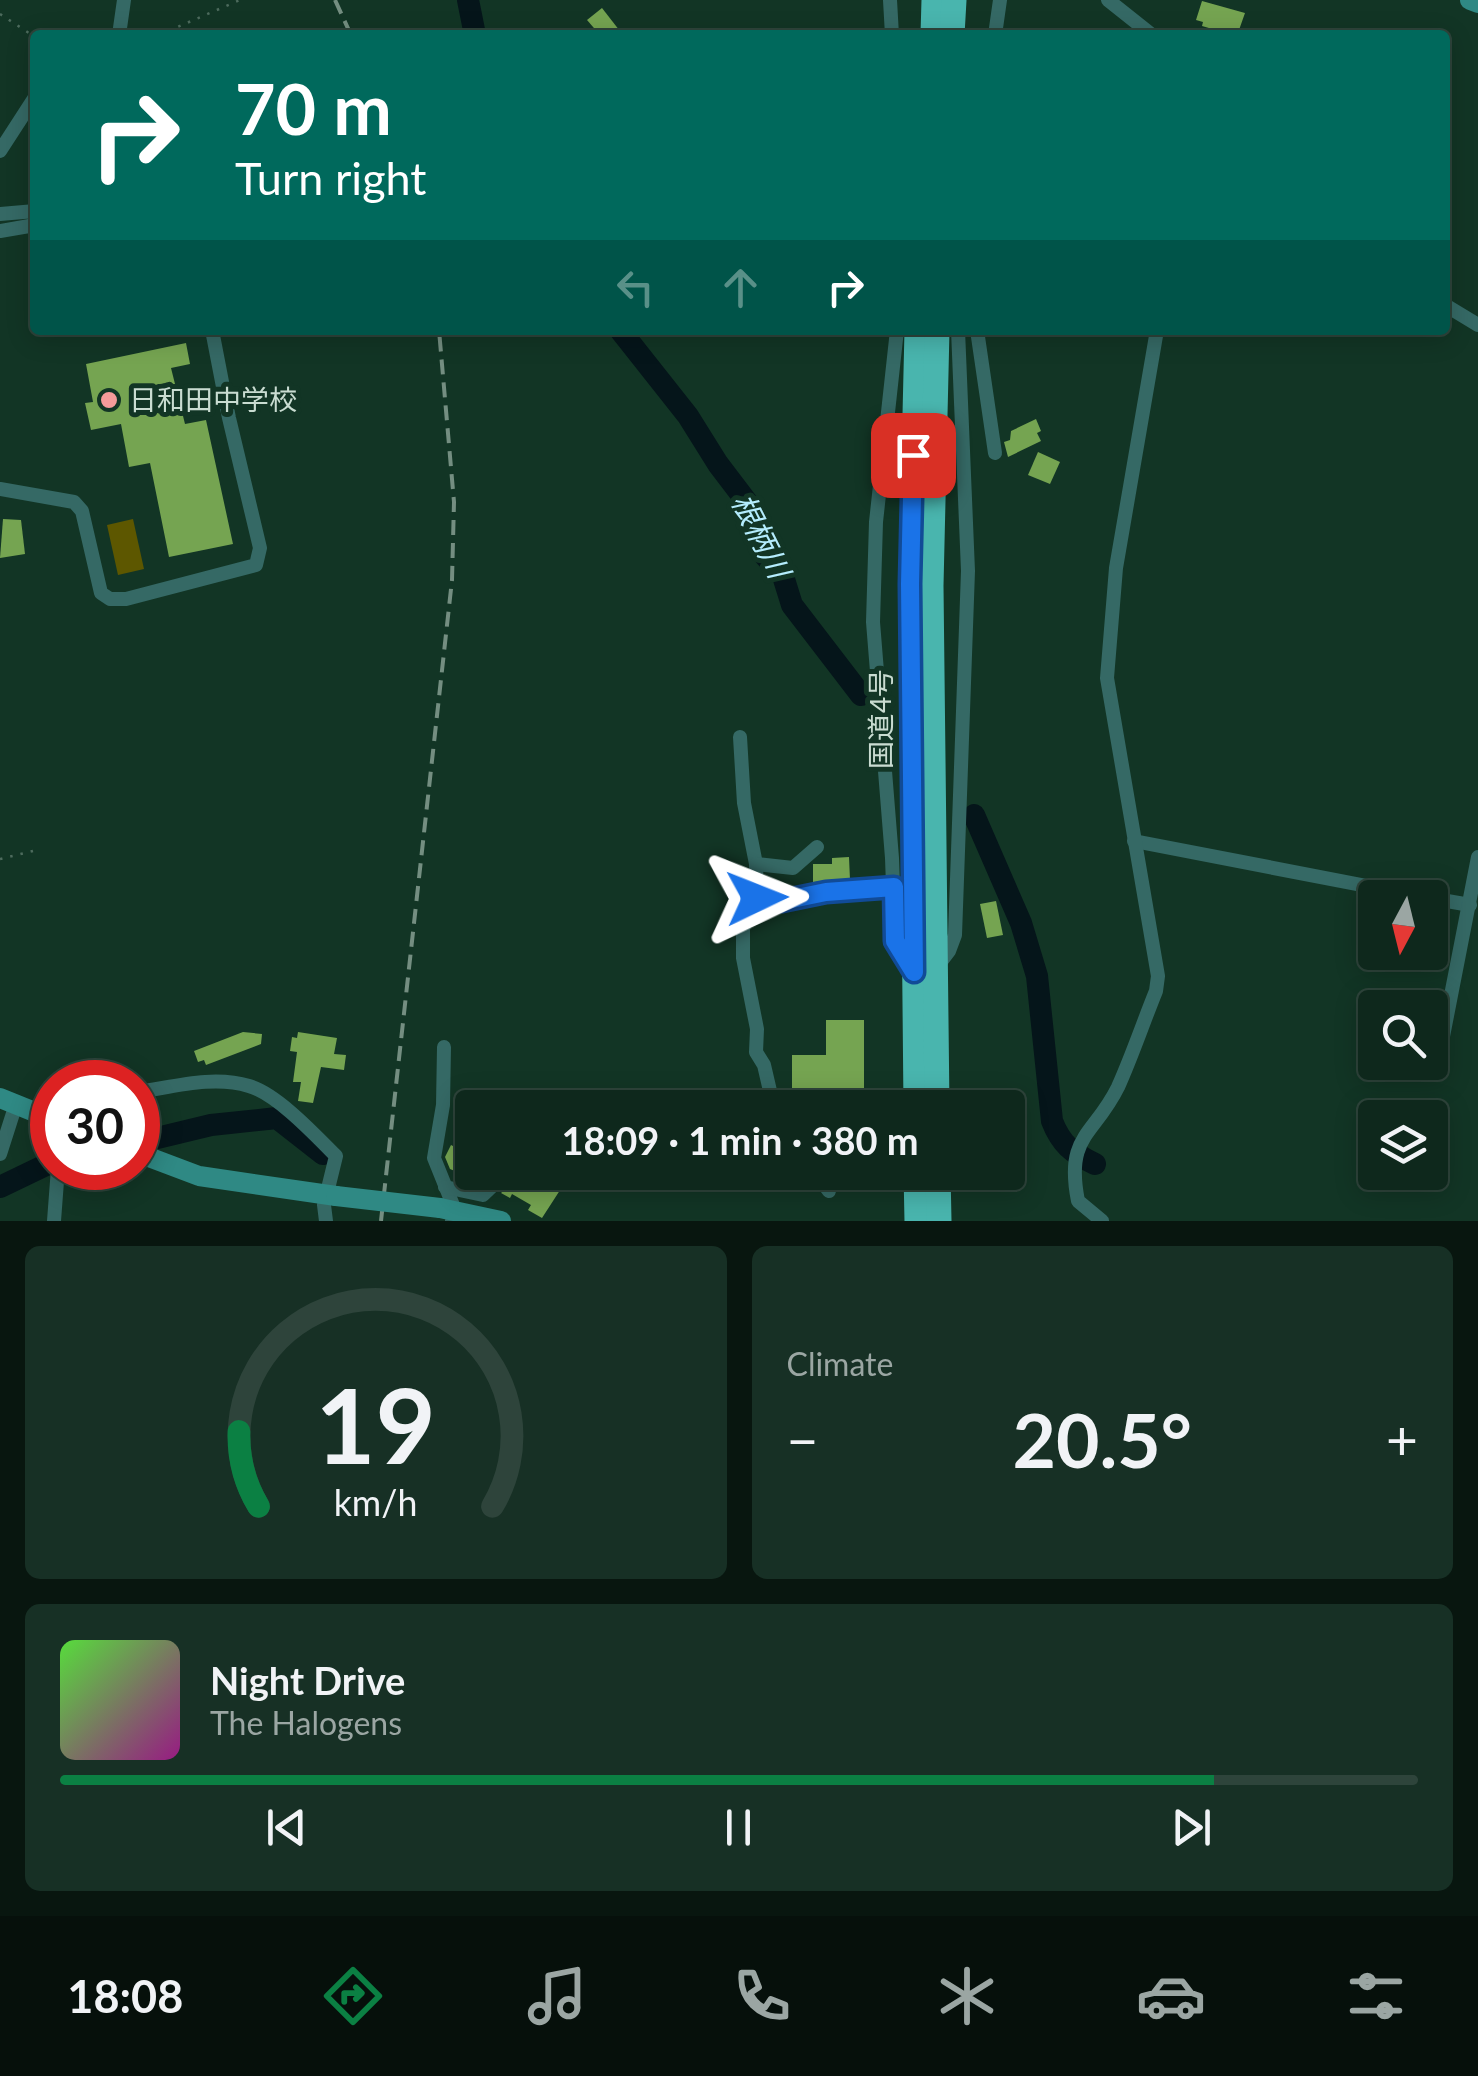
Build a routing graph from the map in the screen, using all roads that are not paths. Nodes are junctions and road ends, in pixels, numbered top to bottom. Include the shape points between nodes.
1 (124, 0) edge
2 (890, 0) edge
3 (934, 0) edge
4 (954, 0) edge
5 (1000, 0) edge
6 (1108, 0) edge
7 (1470, 0) edge
8 (1478, 3) edge
9 (119, 30) edge
10 (892, 30) edge
11 (933, 30) edge
12 (952, 30) edge
13 (997, 30) edge
14 (1146, 30) edge
15 (30, 105) edge
16 (0, 151) edge
17 (30, 211) edge
18 (0, 214) edge
19 (30, 226) edge
20 (0, 231) edge
21 (1450, 308) edge
22 (1478, 325) edge
23 (213, 335) edge
24 (896, 335) edge
25 (918, 335) edge
26 (937, 335) edge
27 (958, 335) edge
28 (978, 335) edge
29 (1157, 335) edge
30 (995, 453) dead end
31 (0, 489) edge
32 (740, 738) dead end
33 (1134, 841) junction
34 (818, 847) dead end
35 (1478, 857) edge
36 (756, 864) junction
37 (1476, 881) edge
38 (1358, 884) edge
39 (894, 887) junction
40 (757, 898) junction
41 (1448, 901) edge
42 (1470, 905) junction
43 (924, 970) junction
44 (1448, 1013) edge
45 (444, 1047) dead end
46 (160, 1089) edge
47 (770, 1090) edge
48 (917, 1090) edge
49 (935, 1090) edge
50 (8, 1101) edge
51 (0, 1154) edge
52 (160, 1162) edge
53 (56, 1190) edge
54 (488, 1190) edge
55 (916, 1190) edge
56 (938, 1190) edge
57 (332, 1195) junction
58 (448, 1207) edge
59 (54, 1221) edge
60 (326, 1221) edge
61 (502, 1221) edge
62 (917, 1221) edge
63 (939, 1221) edge
64 (1102, 1221) edge

1 - 9 street
2 - 10 street
3 - 11 highway
4 - 12 highway
5 - 13 street
6 - 14 street
7 - 8 street
15 - 16 street
17 - 18 street
19 - 20 street
21 - 22 street
23 - 31 street via 260,548 256,565 110,600 102,593 74,502
24 - 39 street via 873,594
25 - 43 highway, 国道4号 via 910,584
26 - 43 highway, 国道4号
27 - 43 street via 968,536 954,935 949,952
28 - 30 street
29 - 33 street via 1108,644 1108,694
32 - 36 street
33 - 38 street
33 - 64 street via 1158,976 1117,1088 1078,1147 1078,1201
34 - 36 street via 793,868
35 - 37 street
36 - 40 street
37 - 42 street
39 - 40 street
39 - 43 street via 895,941
40 - 47 street via 743,929 743,958 756,1052
41 - 42 street
42 - 44 street
43 - 48 highway, 国道4号
43 - 49 highway, 国道4号
45 - 58 street via 434,1158
46 - 57 street via 209,1082 266,1094 336,1156
50 - 51 street
52 - 57 street via 199,1176
53 - 59 street
54 - 58 street
55 - 62 highway
56 - 63 highway
57 - 58 street, bridge
57 - 60 street via 324,1206
58 - 61 street

